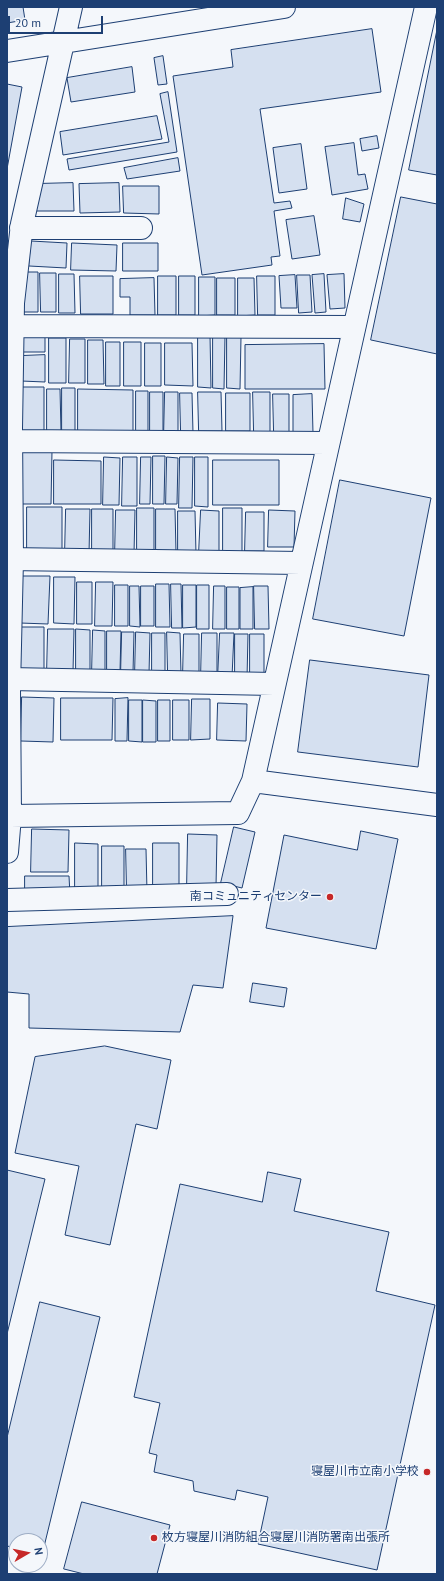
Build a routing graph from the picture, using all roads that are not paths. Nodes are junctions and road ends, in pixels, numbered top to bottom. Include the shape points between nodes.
1 (72, 7) edge
2 (284, 7) edge
3 (426, 7) edge
4 (64, 42) junction
5 (7, 51) edge
6 (21, 228) junction
7 (141, 228) dead end
8 (10, 302) edge
9 (12, 326) junction
10 (354, 327) junction
11 (10, 432) edge
12 (328, 443) junction
13 (9, 559) edge
14 (301, 563) junction
15 (274, 684) junction
16 (8, 685) edge
17 (253, 781) junction
18 (437, 805) edge
19 (10, 816) junction
20 (7, 852) edge
21 (227, 894) dead end
22 (7, 900) edge

1 - 4 street
2 - 4 street
3 - 10 street
4 - 5 street
4 - 6 street
6 - 7 street
6 - 8 street
8 - 9 street
9 - 10 street
9 - 11 street
10 - 12 street
11 - 12 street
11 - 13 street
12 - 14 street
13 - 14 street
13 - 16 street
14 - 15 street
15 - 16 street
15 - 17 street
16 - 19 street
17 - 18 street
17 - 19 street via 238,813
19 - 20 street
21 - 22 street

